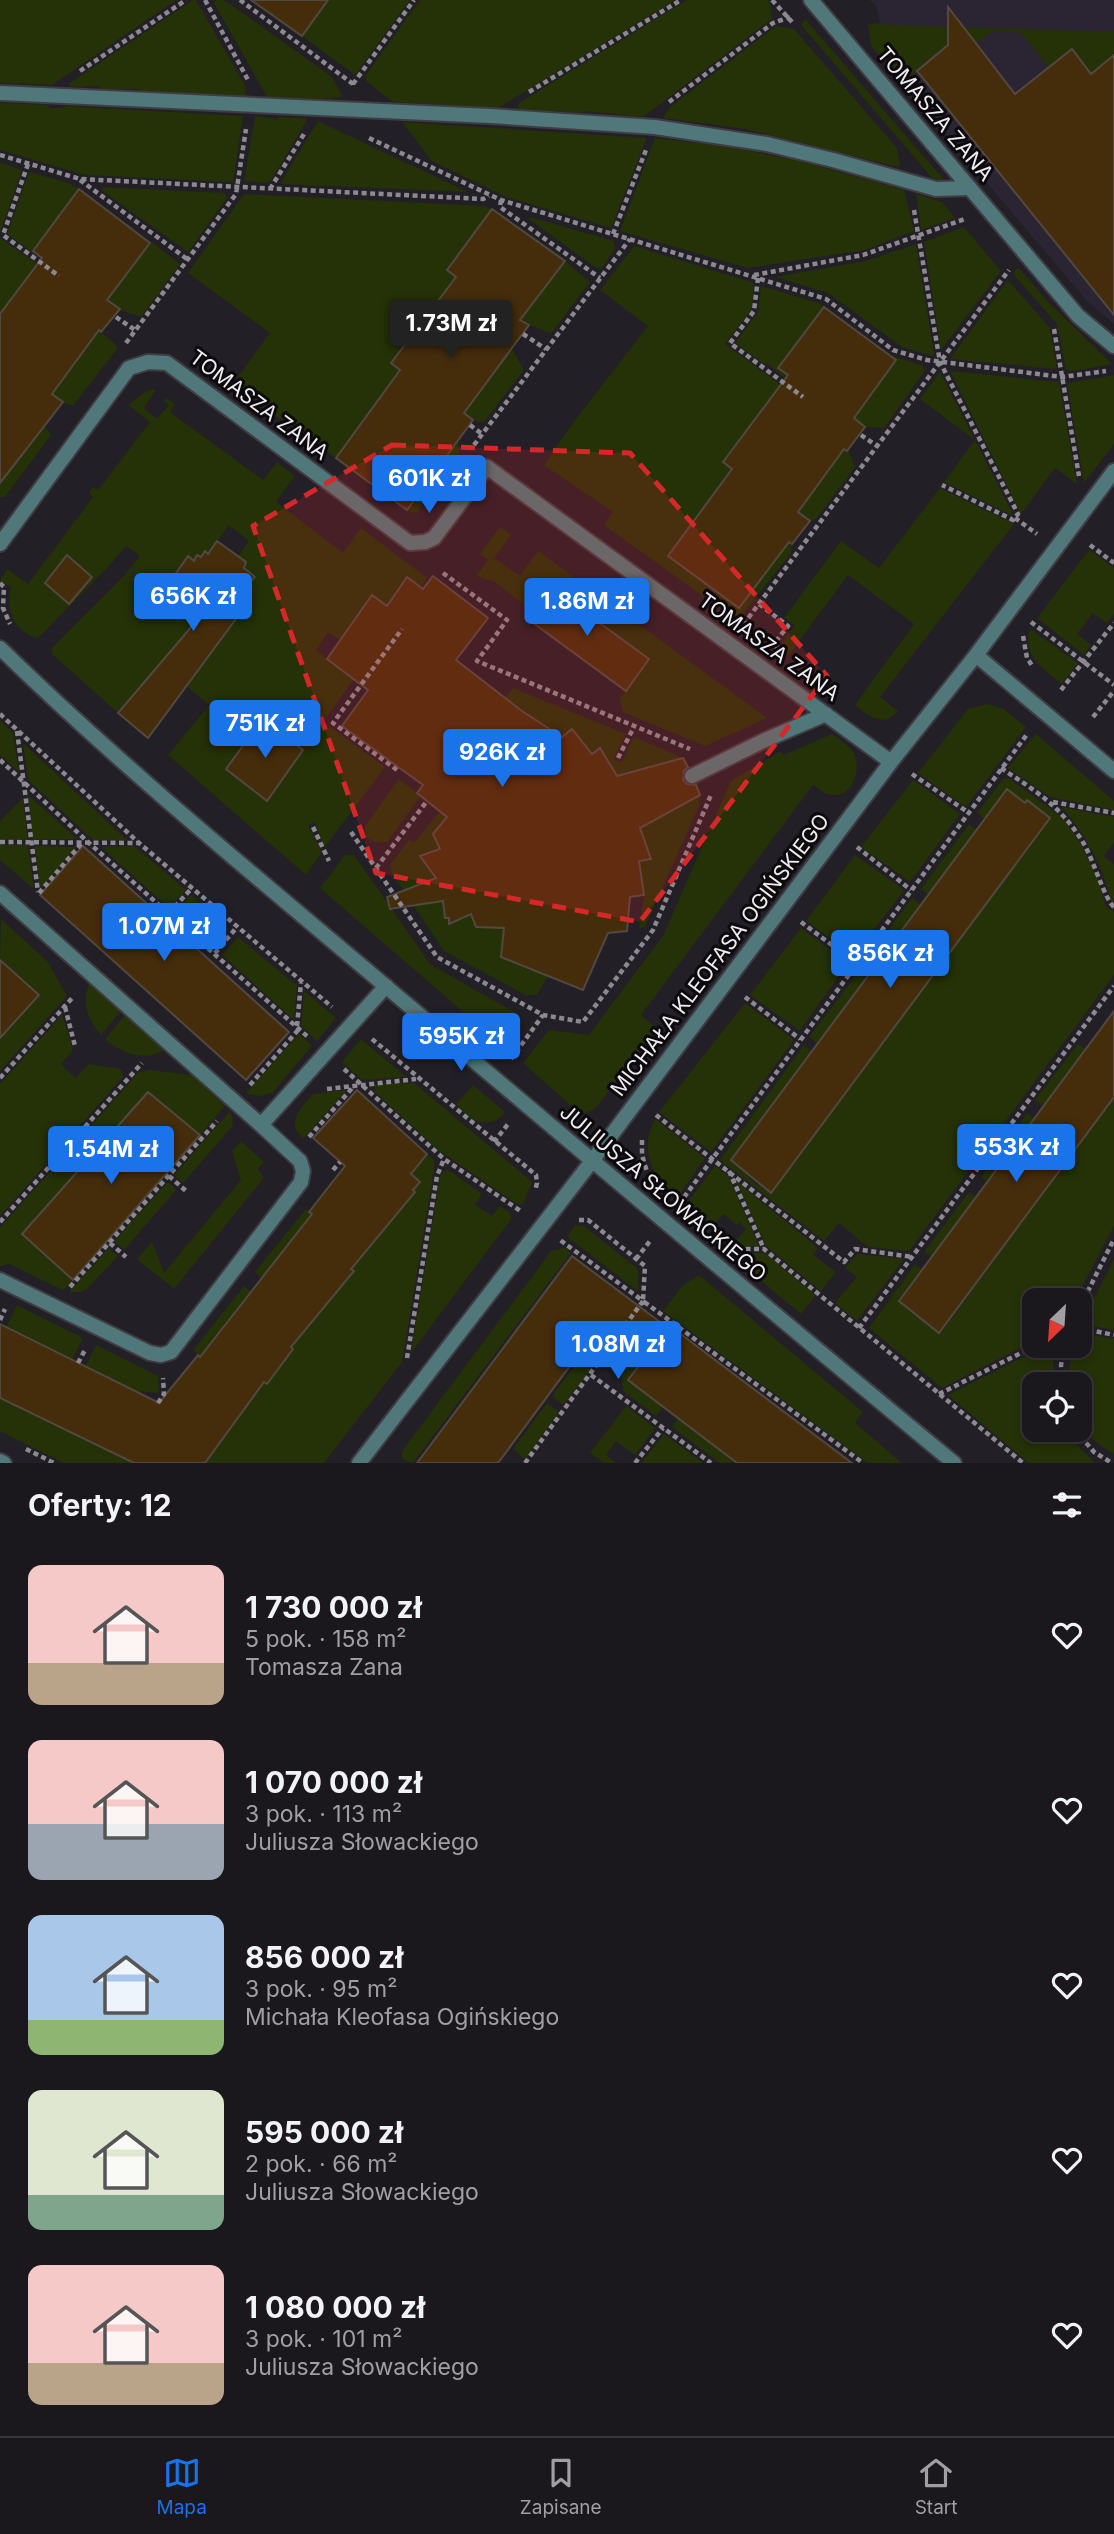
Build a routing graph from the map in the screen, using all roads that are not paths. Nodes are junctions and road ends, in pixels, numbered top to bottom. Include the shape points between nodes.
1 (811, 0) edge
2 (0, 93) edge
3 (970, 188) junction
4 (1114, 346) edge
5 (1114, 471) edge
6 (0, 544) edge
7 (0, 648) edge
8 (976, 655) junction
9 (826, 714) junction
10 (891, 762) junction
11 (1114, 771) edge
12 (697, 774) road end
13 (0, 893) edge
14 (386, 986) junction
15 (261, 1125) junction
16 (592, 1161) junction
17 (0, 1280) edge
18 (359, 1463) edge
19 (954, 1463) edge

1 - 3 street, TOMASZA ZANA
2 - 3 street via 654,127 767,144 936,189
3 - 4 street, TOMASZA ZANA via 1078,316
5 - 8 street, MICHAŁA KLEOFASA OGIŃSKIEGO
6 - 9 street, TOMASZA ZANA via 129,368 167,363 410,543 434,538 487,467
7 - 14 street, JULIUSZA SŁOWACKIEGO via 158,793
8 - 10 street, MICHAŁA KLEOFASA OGIŃSKIEGO
8 - 11 street
9 - 10 street, TOMASZA ZANA
9 - 12 street
10 - 16 street, MICHAŁA KLEOFASA OGIŃSKIEGO
13 - 15 street via 238,1098
14 - 15 street
14 - 16 street, JULIUSZA SŁOWACKIEGO
15 - 17 street via 300,1161 301,1182 171,1352 150,1353
16 - 18 street, MICHAŁA KLEOFASA OGIŃSKIEGO
16 - 19 street, JULIUSZA SŁOWACKIEGO

